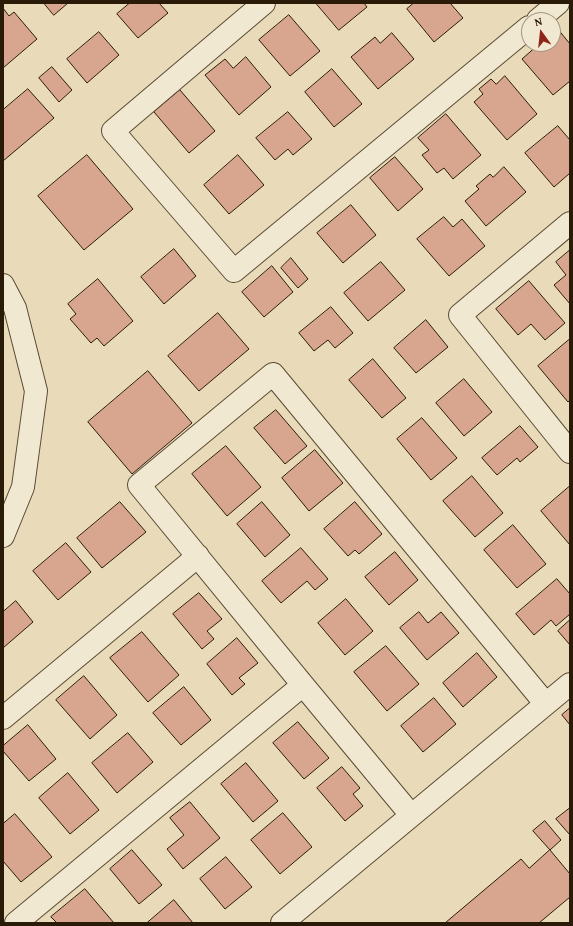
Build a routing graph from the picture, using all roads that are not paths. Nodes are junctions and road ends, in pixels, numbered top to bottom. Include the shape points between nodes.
1 (264, 3) edge
2 (558, 3) edge
3 (547, 12) edge
4 (521, 34) edge
5 (570, 223) edge
6 (3, 284) edge
7 (570, 452) edge
8 (3, 536) edge
9 (198, 556) junction
10 (570, 684) edge
11 (303, 685) junction
12 (545, 703) junction
13 (3, 718) edge
14 (411, 815) junction
15 (296, 919) edge
16 (16, 923) edge

1 - 4 street via 113,131 234,271
2 - 3 street
5 - 7 street via 460,315
6 - 8 street via 15,308 36,391 23,487
9 - 11 street
9 - 12 street via 139,485 273,374
9 - 13 street
10 - 12 street
11 - 14 street
11 - 16 street
12 - 14 street
14 - 15 street

